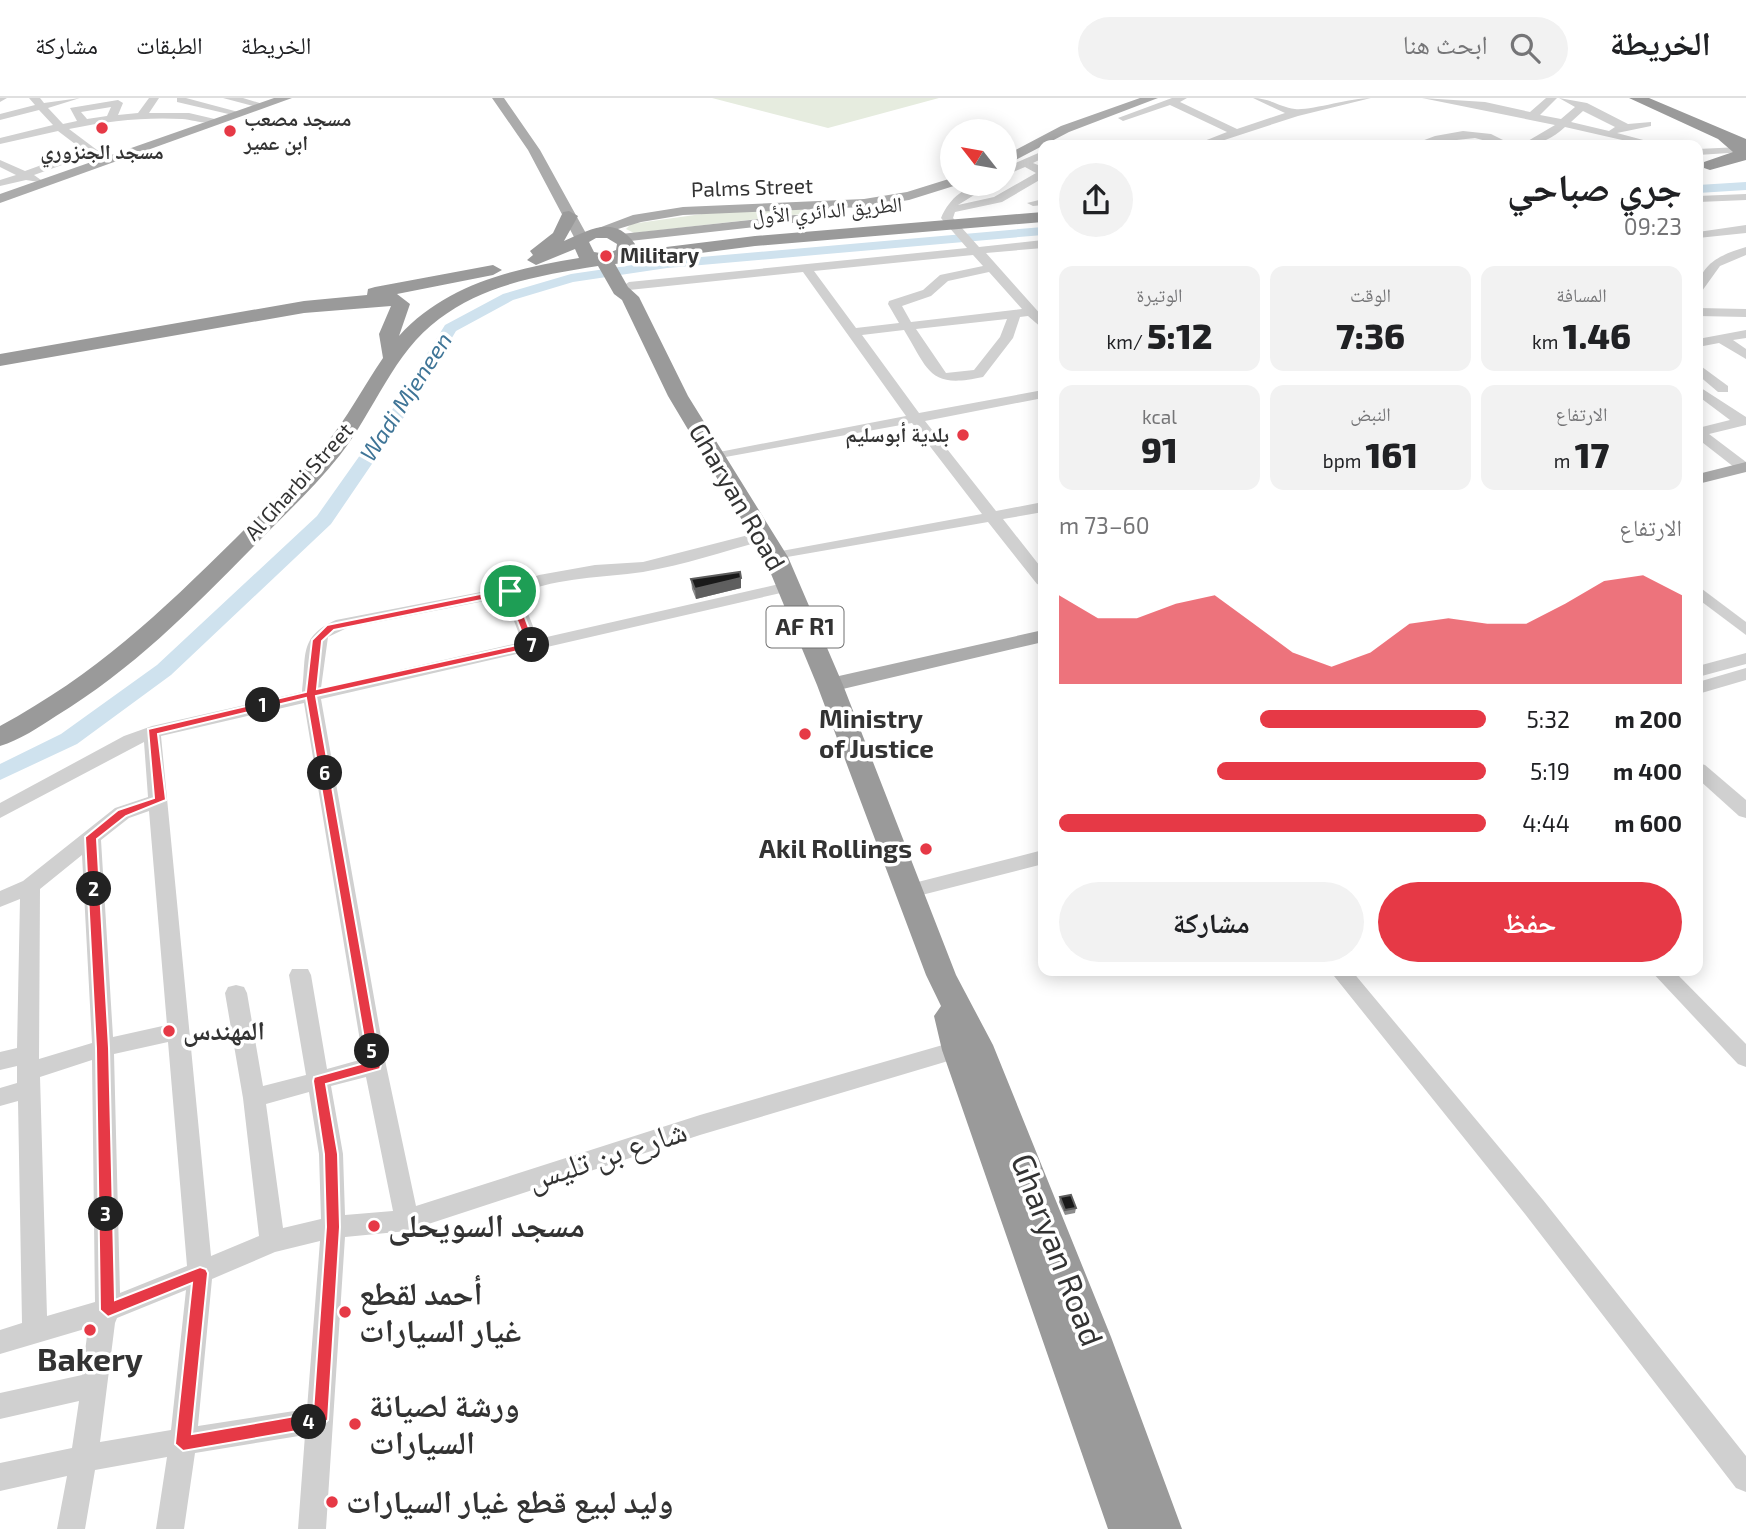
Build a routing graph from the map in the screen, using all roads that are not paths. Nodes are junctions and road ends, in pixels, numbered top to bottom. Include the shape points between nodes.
1 (75, 98) edge
2 (154, 98) edge
3 (228, 98) edge
4 (284, 98) edge
5 (498, 98) edge
6 (510, 98) edge
7 (1133, 98) edge
8 (1152, 98) edge
9 (1183, 98) edge
10 (1258, 98) edge
11 (1366, 98) edge
12 (1427, 98) edge
13 (1552, 98) edge
14 (1564, 98) edge
15 (1636, 98) edge
16 (1671, 98) edge
17 (181, 99) edge
18 (1452, 99) edge
19 (38, 100) edge
20 (1353, 100) edge
21 (1171, 102) junction
22 (261, 105) junction
23 (1583, 105) junction
24 (0, 106) edge
25 (237, 113) junction
26 (1295, 113) junction
27 (1370, 114) dead end
28 (5, 116) edge
29 (1532, 116) junction
30 (171, 117) junction
31 (141, 118) junction
32 (1123, 118) dead end
33 (110, 120) junction
34 (214, 120) junction
35 (1513, 120) junction
36 (56, 121) junction
37 (84, 122) junction
38 (1563, 123) junction
39 (1647, 124) dead end
40 (1473, 126) junction
41 (0, 129) edge
42 (1236, 132) junction
43 (1746, 133) edge
44 (1496, 137) junction
45 (1627, 137) edge
46 (1045, 140) edge
47 (1213, 140) edge
48 (1431, 140) edge
49 (1500, 140) edge
50 (1538, 140) edge
51 (0, 141) edge
52 (1038, 144) edge
53 (1017, 146) edge
54 (1703, 152) edge
55 (1744, 152) edge
56 (1017, 155) edge
57 (100, 157) junction
58 (1038, 157) edge
59 (0, 163) edge
60 (1026, 164) junction
61 (1017, 168) edge
62 (1038, 168) edge
63 (1705, 168) edge
64 (1746, 170) edge
65 (1038, 176) edge
66 (30, 178) junction
67 (0, 183) edge
68 (940, 186) edge
69 (940, 192) edge
70 (962, 196) edge
71 (1745, 197) edge
72 (0, 198) edge
73 (958, 198) junction
74 (1703, 199) edge
75 (978, 206) junction
76 (1038, 208) edge
77 (569, 216) junction
78 (954, 220) junction
79 (1746, 229) edge
80 (1703, 233) edge
81 (586, 236) junction
82 (631, 239) junction
83 (1038, 244) edge
84 (978, 248) junction
85 (1746, 251) edge
86 (1703, 267) edge
87 (806, 268) junction
88 (992, 268) junction
89 (616, 271) junction
90 (451, 278) junction
91 (1703, 300) edge
92 (1703, 306) edge
93 (304, 307) junction
94 (1038, 309) edge
95 (1038, 309) edge
96 (1038, 311) edge
97 (1718, 311) junction
98 (1703, 312) edge
99 (1746, 313) edge
100 (1015, 314) junction
101 (907, 325) junction
102 (855, 332) junction
103 (1746, 334) edge
104 (1721, 338) junction
105 (1703, 342) edge
106 (1746, 355) edge
107 (0, 360) edge
108 (393, 360) junction
109 (1703, 372) edge
110 (1723, 389) dead end
111 (1703, 393) edge
112 (1038, 395) edge
113 (1038, 406) edge
114 (917, 420) junction
115 (1744, 421) edge
116 (1703, 431) edge
117 (1703, 436) edge
118 (716, 461) junction
119 (1745, 468) edge
120 (1703, 478) edge
121 (1038, 508) edge
122 (992, 518) junction
123 (770, 547) junction
124 (1038, 576) edge
125 (788, 587) junction
126 (510, 591) junction
127 (1703, 595) edge
128 (1746, 630) edge
129 (1038, 637) edge
130 (532, 645) junction
131 (1746, 658) edge
132 (1703, 671) edge
133 (1746, 674) edge
134 (830, 685) junction
135 (1703, 687) edge
136 (311, 694) junction
137 (152, 732) junction
138 (0, 737) edge
139 (1703, 773) edge
140 (160, 800) junction
141 (0, 811) edge
142 (1746, 811) edge
143 (91, 837) junction
144 (1038, 859) edge
145 (1038, 870) edge
146 (30, 886) junction
147 (912, 897) junction
148 (0, 900) edge
149 (300, 975) dead end
150 (1344, 976) edge
151 (1666, 976) edge
152 (236, 993) dead end
153 (177, 1031) junction
154 (967, 1047) junction
155 (103, 1048) junction
156 (1746, 1058) edge
157 (0, 1060) edge
158 (375, 1065) junction
159 (30, 1071) junction
160 (319, 1081) junction
161 (0, 1097) edge
162 (254, 1098) junction
163 (407, 1220) junction
164 (333, 1227) junction
165 (272, 1242) junction
166 (200, 1273) junction
167 (108, 1310) junction
168 (35, 1332) junction
169 (0, 1342) edge
170 (95, 1385) junction
171 (0, 1406) edge
172 (320, 1420) junction
173 (183, 1444) junction
174 (85, 1459) junction
175 (0, 1476) edge
176 (1746, 1478) edge
177 (71, 1529) edge
178 (170, 1529) edge
179 (312, 1529) edge
180 (1129, 1529) edge
181 (1161, 1529) edge

1 - 19 street
2 - 31 street
3 - 22 street
4 - 22 main road
4 - 57 main road
5 - 77 main road via 534,150
6 - 81 main road via 547,155
7 - 53 main road via 1063,123
8 - 46 main road
9 - 21 street
10 - 26 street
11 - 20 street
12 - 18 street
13 - 29 street
14 - 23 street
15 - 55 highway via 1722,134
16 - 43 highway
17 - 25 street
17 - 30 street
18 - 35 street
18 - 40 street
19 - 28 street
19 - 36 street
20 - 26 street
20 - 27 street
21 - 32 street
21 - 42 street
22 - 25 main road
23 - 38 street
23 - 45 street
24 - 28 street
25 - 34 main road
26 - 42 street
29 - 35 street
29 - 38 street
30 - 31 street
30 - 34 street
31 - 33 street
33 - 37 street
33 - 37 street via 118,103 74,110
34 - 57 main road
35 - 44 street
36 - 37 street
36 - 41 street
36 - 51 street
36 - 57 street
38 - 45 street
38 - 50 street
39 - 45 street
40 - 44 street
40 - 48 street
42 - 47 street
44 - 49 street
52 - 56 main road
54 - 55 street
55 - 63 highway
57 - 66 main road
57 - 72 main road
58 - 60 street
59 - 66 street
60 - 61 street
60 - 62 street
63 - 64 highway
65 - 75 street
66 - 67 street
66 - 72 main road
68 - 81 main road, Palms Street via 873,203 707,210 632,221
69 - 82 main road via 872,209
70 - 73 street
71 - 74 street
73 - 75 street
73 - 78 street
75 - 78 street
76 - 78 highway
77 - 81 main road
77 - 90 highway via 560,236 544,248 470,267
78 - 82 highway via 664,244
78 - 84 street
78 - 89 highway, الطريق الدائري الأول via 755,241
79 - 80 street
81 - 82 highway via 609,233
81 - 89 highway via 584,254
81 - 90 highway via 531,261
82 - 89 highway
83 - 84 street
84 - 87 street
84 - 88 street
84 - 94 street
85 - 86 street
87 - 89 street
87 - 102 street
88 - 95 street
88 - 101 street via 944,278 928,293 896,301
89 - 108 highway, Al Gharbi Street via 527,273 472,292 423,322
89 - 118 highway, Gharyan Road / AF R1
90 - 93 highway
91 - 97 street
92 - 97 street
93 - 107 highway
93 - 108 highway via 399,301 389,334
96 - 100 street
97 - 98 street
97 - 99 street
100 - 101 street
100 - 101 street via 1006,338 972,376 937,374
101 - 102 street
102 - 114 street
103 - 104 street
104 - 105 street
104 - 106 street
108 - 138 highway, Al Gharbi Street via 353,424 315,471 154,633 77,691
109 - 110 street
111 - 115 street
112 - 114 street
113 - 114 street
114 - 118 street
114 - 122 street
115 - 116 street
117 - 119 street
118 - 123 highway, Gharyan Road / AF R1
119 - 120 main road
121 - 122 street
122 - 123 street
122 - 124 street
123 - 125 highway, Gharyan Road / AF R1
123 - 126 street via 633,569 595,570 539,580
125 - 130 street
125 - 134 highway, Gharyan Road / AF R1
126 - 130 street
126 - 136 street via 331,627 317,640
127 - 128 street
129 - 134 main road
130 - 136 street
131 - 132 street
133 - 135 street
134 - 147 highway, Gharyan Road / AF R1
136 - 137 street
136 - 158 street
137 - 140 street
137 - 141 street
139 - 142 street
140 - 143 street via 122,813
140 - 153 street
143 - 146 street
143 - 155 street
144 - 147 street
145 - 147 street
146 - 148 street
146 - 159 street
147 - 154 highway, Gharyan Road / AF R1
149 - 160 street
150 - 176 street via 1534,1207
151 - 156 street
152 - 162 street
153 - 155 street
153 - 166 street
154 - 163 street, شارع بن تليس via 700,1125
154 - 180 highway, Gharyan Road
154 - 181 highway, Gharyan Road via 1092,1337
155 - 159 street
155 - 167 street
157 - 159 street
158 - 160 street
158 - 163 street
159 - 161 street
159 - 168 street
160 - 162 street
160 - 164 street via 331,1154
162 - 165 street
163 - 164 street, شارع بن تليس
164 - 165 street, شارع بن تليس
164 - 172 street
165 - 166 street, شارع بن تليس
166 - 167 street, شارع بن تليس
166 - 173 street
167 - 168 street, شارع بن تليس
167 - 170 street via 102,1320
168 - 169 street, شارع بن تليس
170 - 171 street
170 - 174 street
172 - 173 street
172 - 179 street
173 - 174 street
173 - 178 street
174 - 175 street
174 - 177 street

